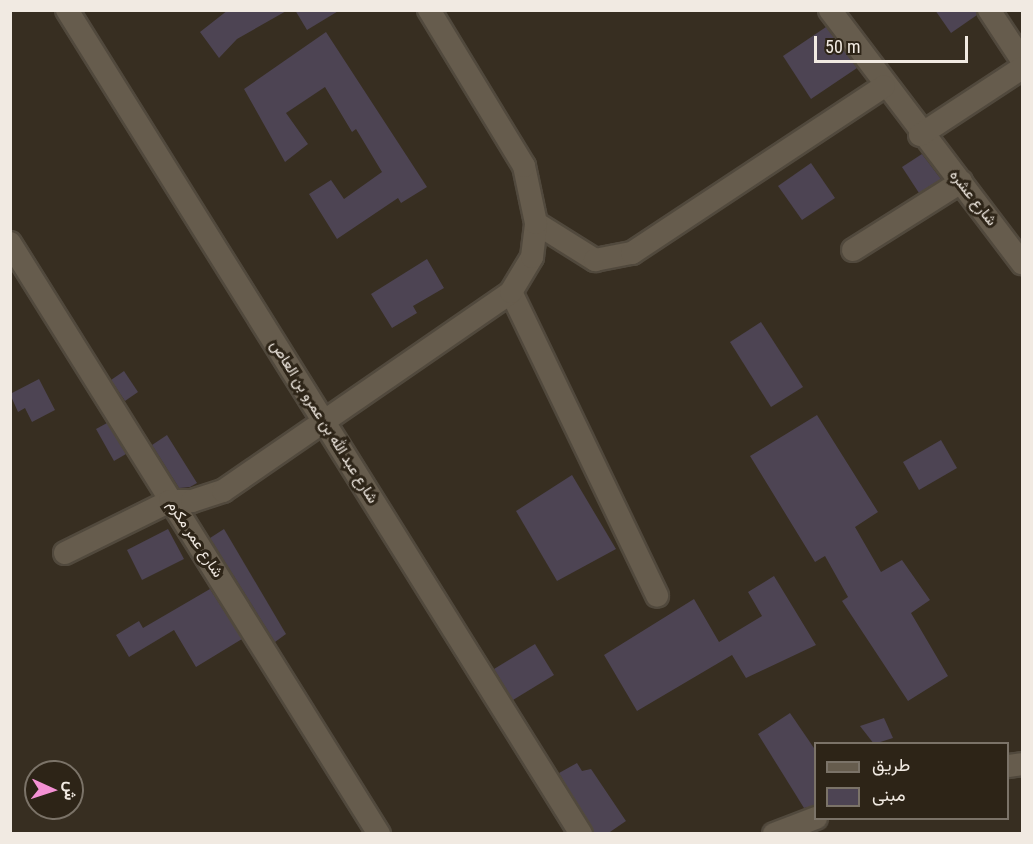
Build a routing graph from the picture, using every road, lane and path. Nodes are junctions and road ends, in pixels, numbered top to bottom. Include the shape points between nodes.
1 (67, 10) edge
2 (429, 10) edge
3 (830, 10) edge
4 (989, 10) edge
5 (1023, 60) edge
6 (1023, 68) edge
7 (885, 86) junction
8 (920, 135) junction
9 (961, 182) junction
10 (536, 224) junction
11 (10, 243) edge
12 (853, 250) dead end
13 (1023, 263) edge
14 (511, 292) junction
15 (324, 422) junction
16 (170, 501) junction
17 (65, 553) dead end
18 (657, 597) dead end
19 (814, 820) edge
20 (379, 834) edge
21 (581, 834) edge
22 (774, 834) edge

1 - 15 street, شارع عبد الله بن عمرو بن العاص
2 - 10 street via 524,166
3 - 7 street, شارع عشره
4 - 5 street
6 - 8 street
7 - 8 street, شارع عشره
7 - 10 street via 632,253 595,260
8 - 9 street, شارع عشره
9 - 12 street
9 - 13 street, شارع عشره
10 - 14 street via 532,257
11 - 16 street, شارع عمر مكرم
14 - 15 street
14 - 18 street
15 - 16 street via 223,491 192,501
15 - 21 street, شارع عبد الله بن عمرو بن العاص
16 - 17 street
16 - 20 street, شارع عمر مكرم
19 - 22 street

